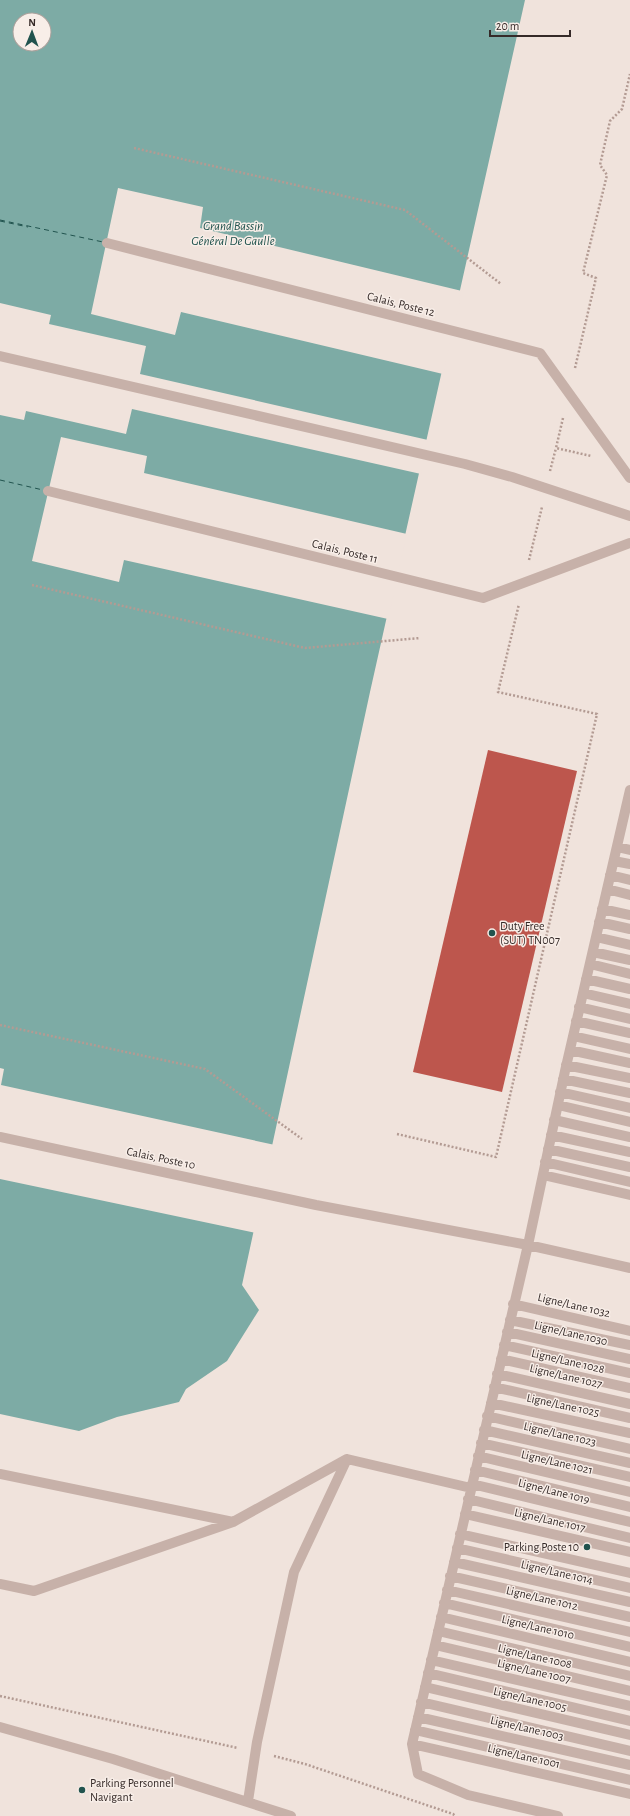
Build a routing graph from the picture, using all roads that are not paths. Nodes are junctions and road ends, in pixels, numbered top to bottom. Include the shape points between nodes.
1 (106, 243) dead end
2 (0, 356) edge
3 (630, 478) edge
4 (48, 491) dead end
5 (630, 516) edge
6 (630, 543) edge
7 (630, 790) edge
8 (628, 805) edge
9 (627, 819) edge
10 (625, 833) edge
11 (617, 847) junction
12 (630, 850) edge
13 (614, 861) junction
14 (630, 864) edge
15 (610, 875) junction
16 (630, 880) edge
17 (607, 889) junction
18 (630, 895) edge
19 (602, 909) junction
20 (630, 915) edge
21 (599, 922) junction
22 (630, 929) edge
23 (596, 937) junction
24 (630, 945) edge
25 (593, 952) junction
26 (630, 960) edge
27 (590, 964) junction
28 (630, 974) edge
29 (586, 979) junction
30 (630, 989) edge
31 (583, 993) junction
32 (630, 1004) edge
33 (580, 1007) junction
34 (630, 1019) edge
35 (576, 1021) junction
36 (630, 1033) edge
37 (573, 1036) junction
38 (630, 1049) edge
39 (570, 1050) junction
40 (630, 1063) edge
41 (566, 1065) junction
42 (630, 1078) edge
43 (563, 1079) junction
44 (560, 1092) junction
45 (630, 1093) edge
46 (558, 1105) junction
47 (630, 1108) edge
48 (554, 1120) junction
49 (630, 1122) edge
50 (551, 1135) junction
51 (0, 1137) edge
52 (630, 1137) edge
53 (548, 1149) junction
54 (630, 1152) edge
55 (545, 1162) junction
56 (630, 1167) edge
57 (543, 1175) junction
58 (630, 1182) edge
59 (630, 1195) edge
60 (528, 1245) junction
61 (630, 1268) edge
62 (513, 1304) junction
63 (510, 1320) junction
64 (630, 1330) edge
65 (507, 1332) junction
66 (504, 1345) junction
67 (630, 1345) edge
68 (501, 1359) junction
69 (630, 1359) edge
70 (497, 1374) junction
71 (630, 1374) edge
72 (494, 1388) junction
73 (630, 1388) edge
74 (490, 1403) junction
75 (630, 1404) edge
76 (488, 1416) junction
77 (630, 1418) edge
78 (484, 1430) junction
79 (630, 1433) edge
80 (481, 1443) junction
81 (630, 1449) edge
82 (478, 1456) junction
83 (347, 1459) junction
84 (630, 1463) edge
85 (475, 1470) junction
86 (0, 1474) edge
87 (630, 1477) edge
88 (471, 1486) junction
89 (630, 1492) edge
90 (468, 1499) junction
91 (630, 1508) edge
92 (465, 1514) junction
93 (234, 1522) junction
94 (630, 1522) edge
95 (460, 1534) junction
96 (630, 1538) edge
97 (457, 1548) junction
98 (630, 1552) edge
99 (454, 1562) junction
100 (630, 1573) edge
101 (450, 1576) junction
102 (0, 1584) edge
103 (630, 1588) edge
104 (447, 1590) junction
105 (630, 1602) edge
106 (444, 1604) junction
107 (441, 1617) junction
108 (630, 1617) edge
109 (438, 1631) junction
110 (630, 1632) edge
111 (435, 1645) junction
112 (630, 1647) edge
113 (431, 1660) junction
114 (630, 1662) edge
115 (428, 1673) junction
116 (630, 1676) edge
117 (425, 1687) junction
118 (630, 1691) edge
119 (422, 1702) junction
120 (630, 1706) edge
121 (418, 1717) junction
122 (630, 1721) edge
123 (0, 1727) edge
124 (415, 1730) junction
125 (630, 1735) edge
126 (412, 1744) junction
127 (630, 1751) edge
128 (630, 1765) edge
129 (630, 1780) edge
130 (630, 1794) edge
131 (248, 1801) junction
132 (291, 1816) edge
133 (558, 1816) edge

1 - 3 lane, Calais, Poste 12 via 540,354
2 - 5 lane via 465,464
4 - 6 lane, Calais, Poste 11 via 483,598
7 - 8 lane
8 - 9 lane
9 - 10 lane
10 - 11 lane
11 - 12 lane
11 - 13 lane
13 - 14 lane
13 - 15 lane
15 - 16 lane
15 - 17 lane
17 - 18 lane
17 - 19 lane
19 - 20 lane
19 - 21 lane
21 - 22 lane
21 - 23 lane
23 - 24 lane
23 - 25 lane
25 - 26 lane
25 - 27 lane
27 - 28 lane
27 - 29 lane
29 - 30 lane
29 - 31 lane
31 - 32 lane
31 - 33 lane
33 - 34 lane
33 - 35 lane
35 - 36 lane
35 - 37 lane
37 - 38 lane
37 - 39 lane
39 - 40 lane
39 - 41 lane
41 - 42 lane
41 - 43 lane
43 - 44 lane
43 - 45 lane
44 - 46 lane
44 - 47 lane
46 - 48 lane
46 - 49 lane
48 - 50 lane
48 - 52 lane
50 - 53 lane
50 - 54 lane
51 - 60 lane, Calais, Poste 10 via 316,1205
53 - 55 lane
53 - 56 lane
55 - 57 lane
55 - 58 lane
57 - 59 lane
57 - 60 lane
60 - 61 lane, Calais, Poste 10
60 - 62 lane
62 - 63 lane
62 - 64 lane, Ligne/Lane 1032
63 - 65 lane
63 - 67 lane
65 - 66 lane
65 - 69 lane, Ligne/Lane 1030
66 - 68 lane
66 - 71 lane
68 - 70 lane
68 - 73 lane, Ligne/Lane 1028
70 - 72 lane
70 - 75 lane, Ligne/Lane 1027
72 - 74 lane
72 - 77 lane
74 - 76 lane
74 - 79 lane, Ligne/Lane 1025
76 - 78 lane
76 - 81 lane
78 - 80 lane
78 - 84 lane, Ligne/Lane 1023
80 - 82 lane
80 - 87 lane
82 - 85 lane
82 - 89 lane, Ligne/Lane 1021
83 - 88 lane, Ligne/Lane 1019
83 - 93 lane
83 - 131 lane via 294,1572 255,1751
85 - 88 lane
85 - 91 lane
86 - 93 lane
88 - 90 lane
88 - 94 lane, Ligne/Lane 1019
90 - 92 lane
90 - 96 lane
92 - 95 lane
92 - 98 lane, Ligne/Lane 1017
93 - 102 lane via 34,1591
95 - 97 lane
95 - 100 lane
97 - 99 lane
97 - 103 lane
99 - 101 lane
99 - 105 lane, Ligne/Lane 1014
101 - 104 lane
101 - 108 lane
104 - 106 lane
104 - 110 lane, Ligne/Lane 1012
106 - 107 lane
106 - 112 lane
107 - 109 lane
107 - 114 lane, Ligne/Lane 1010
109 - 111 lane
109 - 116 lane
111 - 113 lane
111 - 118 lane, Ligne/Lane 1008
113 - 115 lane
113 - 120 lane, Ligne/Lane 1007
115 - 117 lane
115 - 122 lane
117 - 119 lane
117 - 125 lane, Ligne/Lane 1005
119 - 121 lane
119 - 127 lane
121 - 124 lane
121 - 128 lane, Ligne/Lane 1003
123 - 131 lane
124 - 126 lane
124 - 129 lane
126 - 130 lane, Ligne/Lane 1001
126 - 133 lane via 418,1774 468,1795
131 - 132 lane

